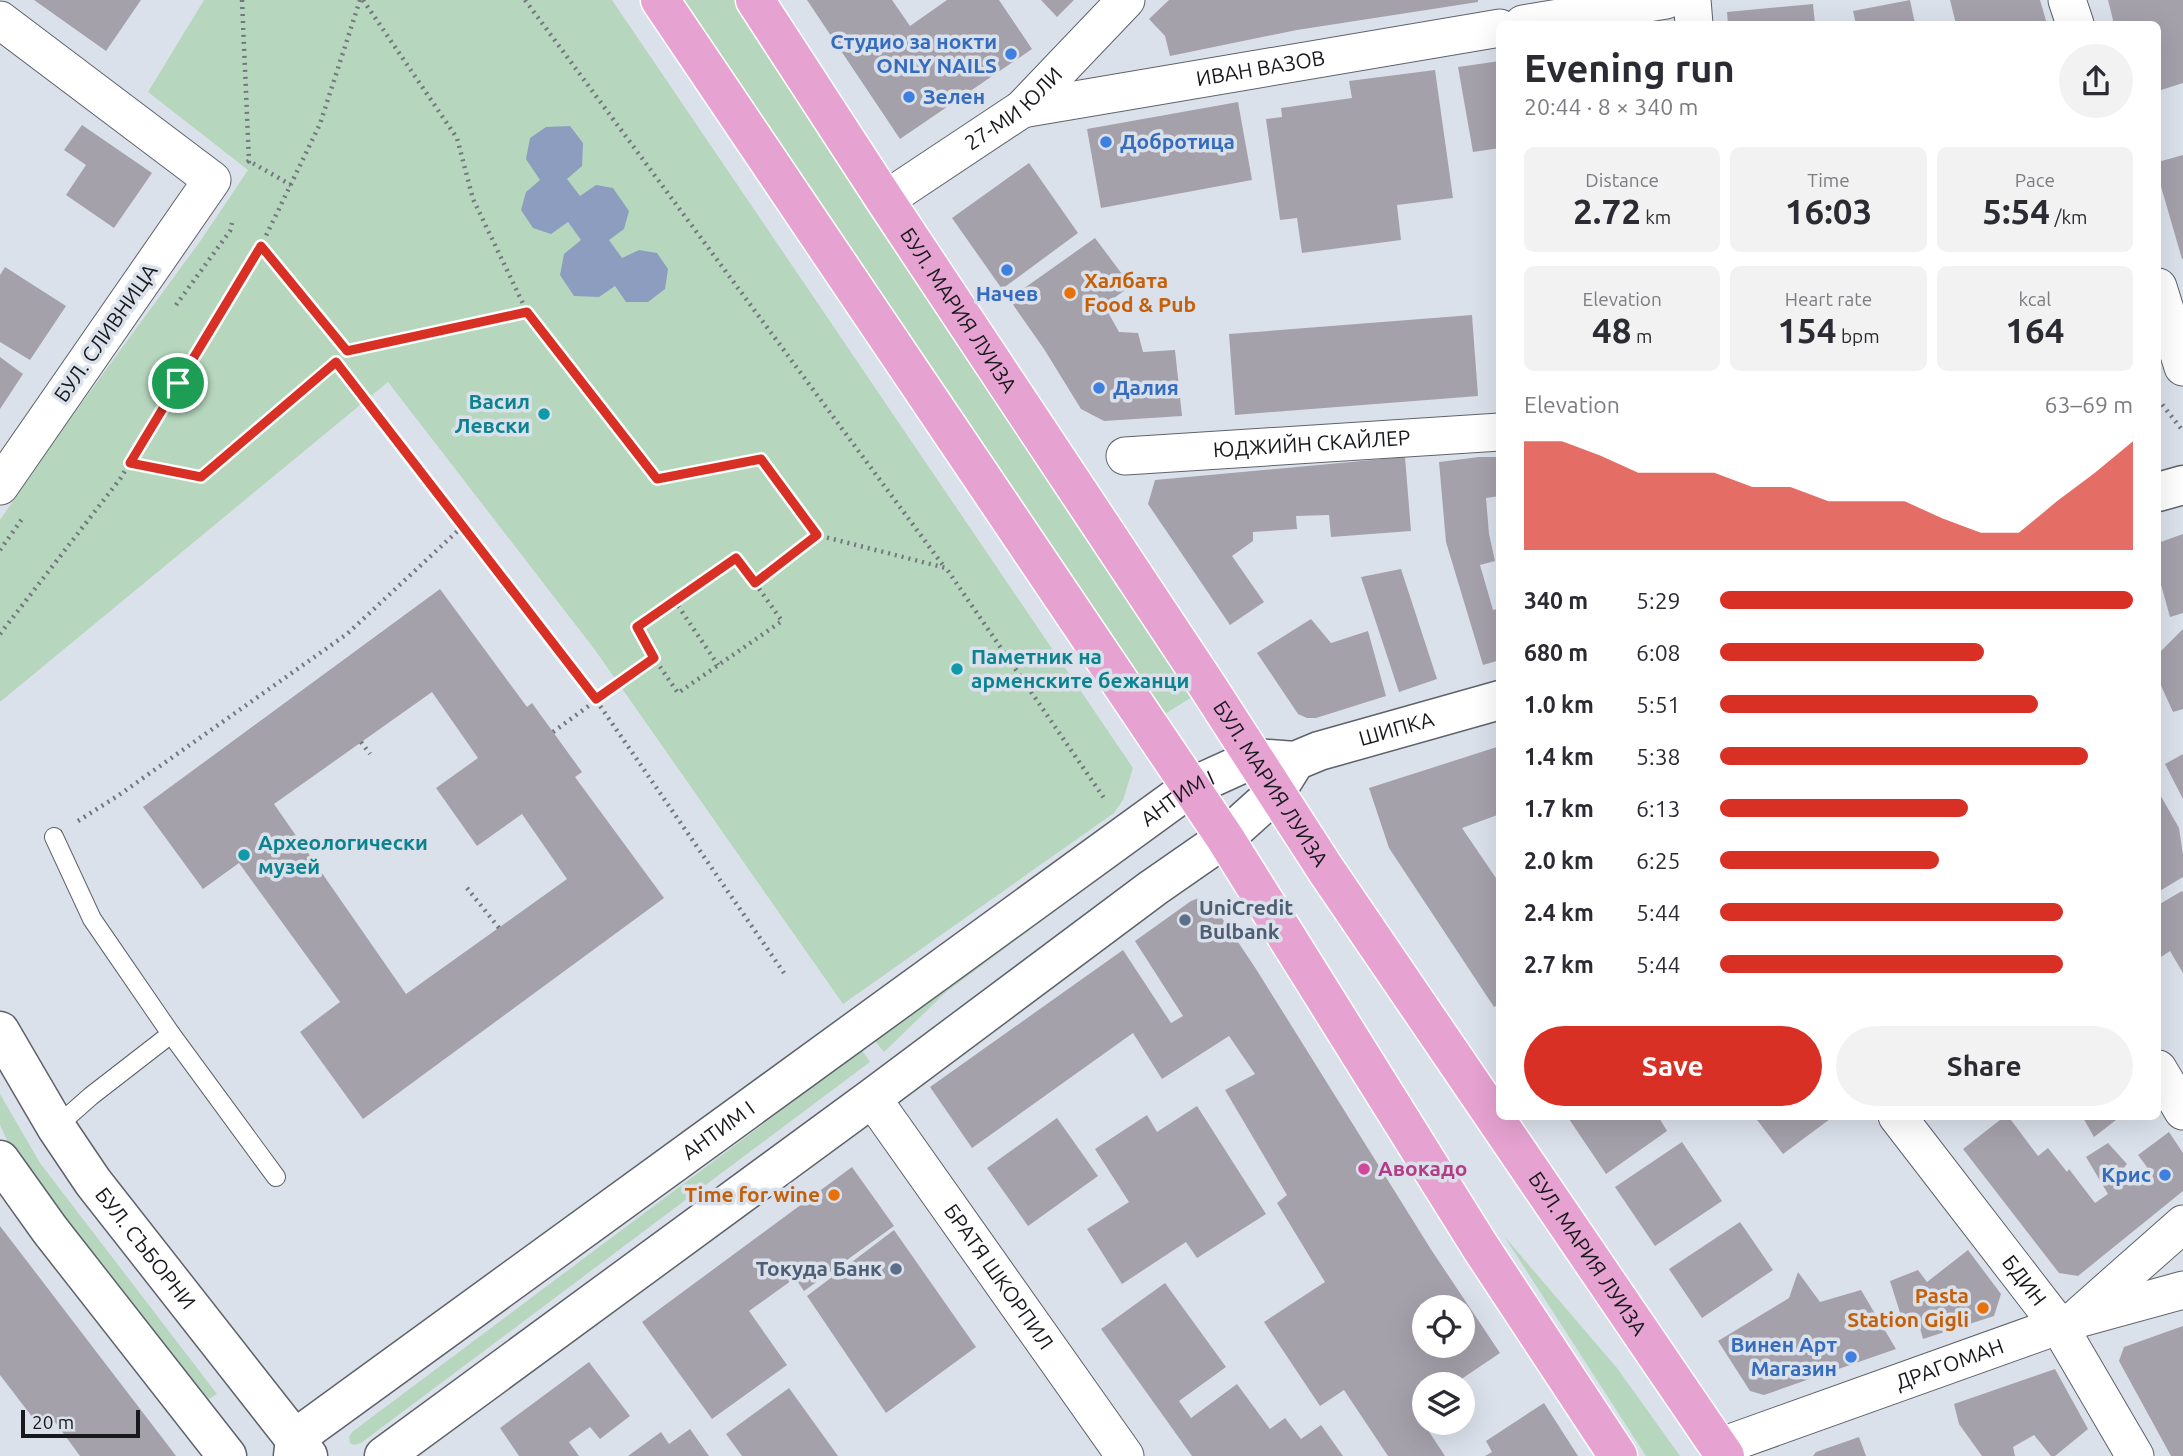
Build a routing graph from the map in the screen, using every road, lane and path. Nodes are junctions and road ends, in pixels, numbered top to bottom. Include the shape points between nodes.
1 (361, 0) edge
2 (525, 0) edge
3 (660, 0) edge
4 (755, 0) edge
5 (1126, 0) edge
6 (1666, 0) edge
7 (1692, 0) edge
8 (2067, 0) edge
9 (0, 20) edge
10 (1541, 21) edge
11 (1694, 21) edge
12 (2074, 21) edge
13 (1496, 30) edge
14 (1022, 109) junction
15 (885, 200) junction
16 (261, 246) junction
17 (2161, 297) edge
18 (527, 312) junction
19 (347, 351) junction
20 (336, 362) junction
21 (2183, 367) edge
22 (2161, 403) edge
23 (2183, 431) edge
24 (1496, 432) edge
25 (1125, 456) dead end
26 (130, 463) junction
27 (2183, 485) edge
28 (0, 486) edge
29 (2161, 491) edge
30 (464, 525) junction
31 (817, 535) junction
32 (946, 568) junction
33 (755, 583) junction
34 (674, 600) junction
35 (0, 634) edge
36 (654, 658) junction
37 (718, 665) junction
38 (596, 699) junction
39 (1496, 701) edge
40 (553, 733) dead end
41 (361, 742) dead end
42 (370, 754) dead end
43 (1255, 758) junction
44 (1285, 777) junction
45 (1191, 787) junction
46 (1130, 832) junction
47 (54, 836) joint
48 (1225, 838) junction
49 (467, 888) dead end
50 (499, 928) dead end
51 (784, 973) dead end
52 (0, 1031) edge
53 (171, 1034) junction
54 (2161, 1074) edge
55 (872, 1098) junction
56 (2183, 1111) edge
57 (1496, 1119) edge
58 (1496, 1120) edge
59 (1901, 1120) edge
60 (56, 1127) junction
61 (0, 1160) edge
62 (276, 1177) dead end
63 (2183, 1224) edge
64 (2183, 1290) edge
65 (2067, 1323) junction
66 (299, 1450) edge
67 (1722, 1451) edge
68 (227, 1456) edge
69 (384, 1456) edge
70 (1125, 1456) edge
71 (1618, 1456) edge
72 (2134, 1456) edge

1 - 16 path via 320,124
1 - 18 path via 457,138 473,199
2 - 32 path
3 - 45 main road
4 - 15 main road, БУЛ. МАРИЯ ЛУИЗА
5 - 14 street, 27-МИ ЮЛИ
6 - 10 street
7 - 11 street
8 - 12 street
9 - 28 street, БУЛ. СЛИВНИЦА via 212,180
13 - 14 street, ИВАН ВАЗОВ
14 - 15 street, 27-МИ ЮЛИ
15 - 43 main road, БУЛ. МАРИЯ ЛУИЗА
16 - 19 path
16 - 26 path
17 - 21 street
18 - 19 path
18 - 31 path via 657,479 761,459
19 - 20 path
20 - 26 path via 201,477
20 - 30 path
22 - 23 path
24 - 25 street, ЮДЖИЙН СКАЙЛЕР
26 - 35 path
27 - 29 street
30 - 38 path
30 - 47 path via 347,634
31 - 32 path
31 - 33 path
32 - 46 path
33 - 34 path via 736,558
33 - 37 path via 782,621
34 - 36 path via 637,627
34 - 37 path
36 - 37 path via 678,693
36 - 38 path
38 - 40 path
38 - 51 path
39 - 44 street, ШИПКА via 1319,751
41 - 42 path
43 - 44 main road, БУЛ. МАРИЯ ЛУИЗА
43 - 45 street, АНТИМ I
44 - 48 street
44 - 57 main road, БУЛ. МАРИЯ ЛУИЗА via 1341,892
45 - 46 street, АНТИМ I
45 - 48 main road
46 - 66 street, АНТИМ I
47 - 53 lane via 92,919
48 - 55 street
48 - 71 main road
49 - 50 path
52 - 60 street, БУЛ. СЪБОРНИ
53 - 60 lane
53 - 62 lane
54 - 56 street
55 - 69 street
55 - 70 street, БРАТЯ ШКОРПИЛ
58 - 67 main road, БУЛ. МАРИЯ ЛУИЗА
59 - 65 street, БДИН
60 - 66 street, БУЛ. СЪБОРНИ
61 - 68 street
63 - 65 street
64 - 65 street, ДРАГОМАН
65 - 67 street, ДРАГОМАН
65 - 72 street, БДИН

